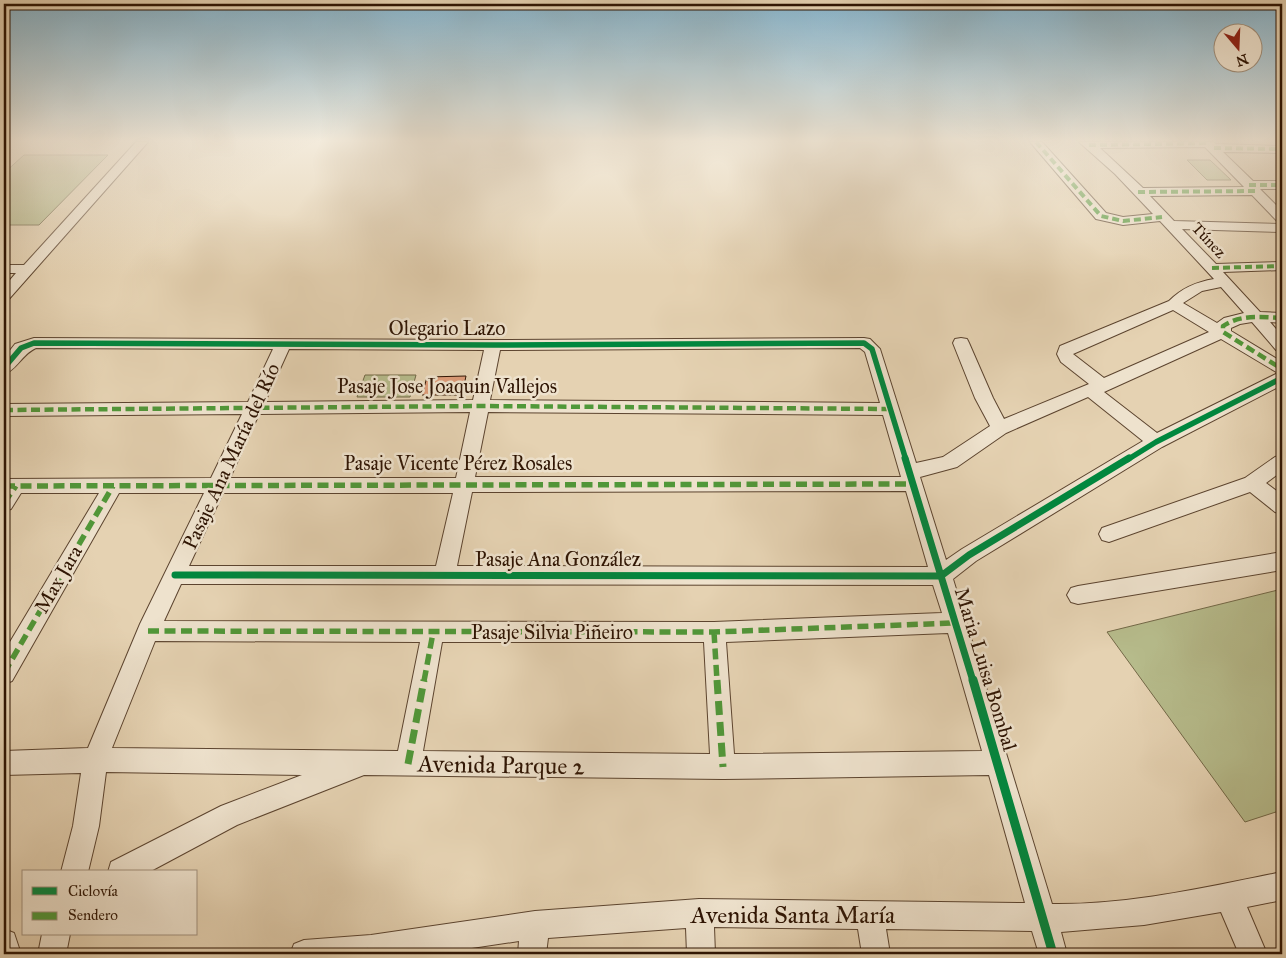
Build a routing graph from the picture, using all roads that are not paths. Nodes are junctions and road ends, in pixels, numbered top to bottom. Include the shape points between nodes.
1 (102, 187) edge
2 (1075, 187) edge
3 (1133, 187) edge
4 (1265, 187) edge
5 (1252, 188) junction
6 (1138, 192) junction
7 (1282, 218) edge
8 (1166, 221) junction
9 (1282, 228) edge
10 (1282, 266) edge
11 (1212, 268) junction
12 (4, 269) edge
13 (28, 269) junction
14 (1224, 282) junction
15 (4, 296) edge
16 (1174, 304) junction
17 (1255, 318) junction
18 (1282, 318) edge
19 (1222, 332) junction
20 (961, 343) dead end
21 (284, 344) junction
22 (493, 345) junction
23 (868, 345) joint
24 (1282, 346) edge
25 (4, 368) edge
26 (1282, 369) edge
27 (1282, 378) edge
28 (1096, 388) junction
29 (480, 406) junction
30 (253, 409) junction
31 (4, 410) edge
32 (890, 410) junction
33 (1000, 428) junction
34 (1156, 442) junction
35 (1282, 462) edge
36 (911, 478) junction
37 (1252, 484) junction
38 (463, 485) junction
39 (10, 486) edge
40 (113, 486) junction
41 (217, 486) junction
42 (4, 503) edge
43 (1282, 506) edge
44 (1109, 534) dead end
45 (1282, 561) edge
46 (445, 574) junction
47 (175, 575) junction
48 (940, 576) junction
49 (1078, 595) dead end
50 (954, 623) junction
51 (148, 631) junction
52 (714, 632) junction
53 (433, 633) junction
54 (4, 673) edge
55 (95, 760) junction
56 (4, 763) edge
57 (366, 763) junction
58 (998, 763) junction
59 (408, 764) junction
60 (723, 767) junction
61 (75, 870) edge
62 (125, 870) edge
63 (1282, 886) edge
64 (1228, 898) junction
65 (699, 913) junction
66 (870, 915) junction
67 (1042, 918) junction
68 (535, 925) junction
69 (56, 936) edge
70 (4, 943) edge
71 (370, 952) edge
72 (7, 954) edge
73 (52, 954) edge
74 (304, 954) edge
75 (532, 954) edge
76 (701, 954) edge
77 (876, 954) edge
78 (1053, 954) edge
79 (1253, 954) edge

1 - 13 street
2 - 8 street via 1101,216 1109,220
3 - 6 street, Túnez
4 - 5 street
5 - 6 street
5 - 7 street
6 - 8 street, Túnez
8 - 9 street
8 - 11 street, Túnez
10 - 11 street
11 - 14 street, Túnez
12 - 13 street
13 - 15 street
14 - 16 street via 1204,284 1189,290
14 - 17 street, Túnez
16 - 19 street
16 - 28 street via 1066,350 1067,358
17 - 18 street
17 - 19 street, Pasaje Vicente Pérez Rosales via 1230,320
17 - 24 street, Túnez
19 - 26 street
19 - 28 street, Pasaje Vicente Pérez Rosales
20 - 33 street
21 - 22 street, Olegario Lazo
21 - 25 street, Olegario Lazo via 34,343 25,346
21 - 30 street, Pasaje Ana María del Río
22 - 23 street, Olegario Lazo
22 - 29 street
23 - 32 street, Maria Luisa Bombal via 872,349
27 - 34 street
28 - 33 street, Pasaje Vicente Pérez Rosales
28 - 34 street
29 - 30 street, Pasaje Jose Joaquin Vallejos
29 - 32 street, Pasaje Jose Joaquin Vallejos
29 - 38 street
30 - 31 street, Pasaje Jose Joaquin Vallejos
30 - 41 street, Pasaje Ana María del Río
32 - 36 street, Maria Luisa Bombal
33 - 36 street, Pasaje Vicente Pérez Rosales via 950,462
34 - 48 street via 969,555
35 - 37 street
36 - 38 street, Pasaje Vicente Pérez Rosales
36 - 48 street, Maria Luisa Bombal
37 - 43 street
37 - 44 street
38 - 41 street, Pasaje Vicente Pérez Rosales
38 - 46 street
39 - 40 street, Pasaje Vicente Pérez Rosales
39 - 42 street
40 - 41 street, Pasaje Vicente Pérez Rosales
40 - 54 street, Max Jara
41 - 47 street, Pasaje Ana María del Río
45 - 49 street
46 - 47 street, Pasaje Ana González
46 - 48 street, Pasaje Ana González
47 - 51 street, Pasaje Ana María del Río
48 - 50 street, Maria Luisa Bombal
50 - 52 street, Pasaje Silvia Piñeiro
50 - 58 street, Maria Luisa Bombal
51 - 53 street, Pasaje Silvia Piñeiro
51 - 55 street, Pasaje Ana María del Río
52 - 53 street, Pasaje Silvia Piñeiro
52 - 60 street
53 - 59 street
55 - 56 street, Avenida Parque 2
55 - 57 street, Avenida Parque 2
55 - 61 street, Pasaje Ana María del Río via 86,826
57 - 59 street, Avenida Parque 2
57 - 62 street via 230,815
58 - 60 street, Avenida Parque 2
58 - 67 street, Maria Luisa Bombal
59 - 60 street, Avenida Parque 2
63 - 64 street, Avenida Santa María
64 - 67 street, Avenida Santa María via 1144,911
64 - 79 street
65 - 66 street, Avenida Santa María
65 - 68 street, Avenida Santa María
65 - 76 street
66 - 67 street, Avenida Santa María
66 - 77 street
67 - 78 street, Maria Luisa Bombal
68 - 71 street, Avenida Santa María
68 - 75 street
69 - 73 street
70 - 72 street
71 - 74 street, Avenida Santa María

